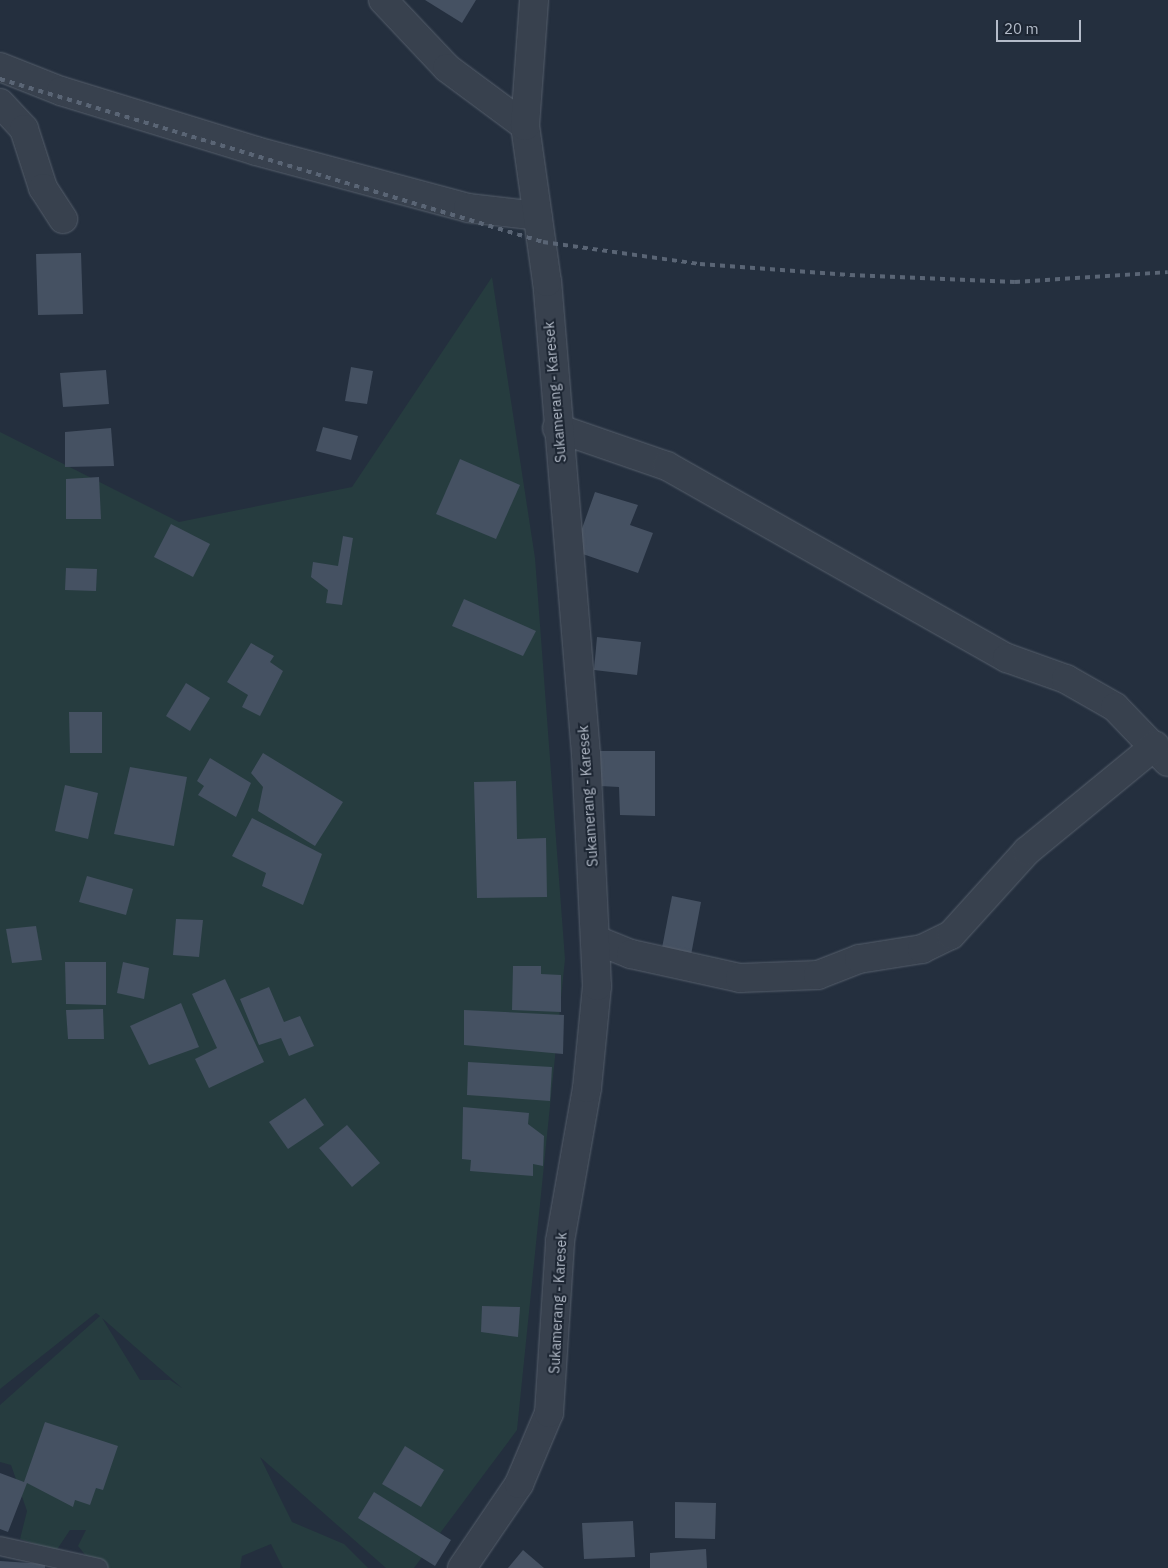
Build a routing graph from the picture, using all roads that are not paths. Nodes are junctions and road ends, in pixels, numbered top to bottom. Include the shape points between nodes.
1 (383, 0) edge
2 (534, 0) edge
3 (0, 67) edge
4 (0, 103) edge
5 (524, 126) junction
6 (538, 216) junction
7 (63, 218) dead end
8 (557, 428) junction
9 (1161, 754) edge
10 (596, 940) junction
11 (0, 1546) edge
12 (99, 1568) edge
13 (462, 1568) edge

1 - 5 street via 447,68
2 - 5 street, Sukamerang - Karesek
3 - 6 street via 61,91 256,151 468,208
4 - 7 street via 24,129 44,188
5 - 6 street, Sukamerang - Karesek
6 - 8 street, Sukamerang - Karesek
8 - 9 street via 668,466 1008,658 1066,679 1107,702
8 - 10 street, Sukamerang - Karesek via 587,772
9 - 10 street via 1027,851 951,935 922,949 859,960 818,975 740,978 631,954
10 - 13 street, Sukamerang - Karesek via 592,1051 560,1240 549,1413 519,1484
11 - 12 lane

